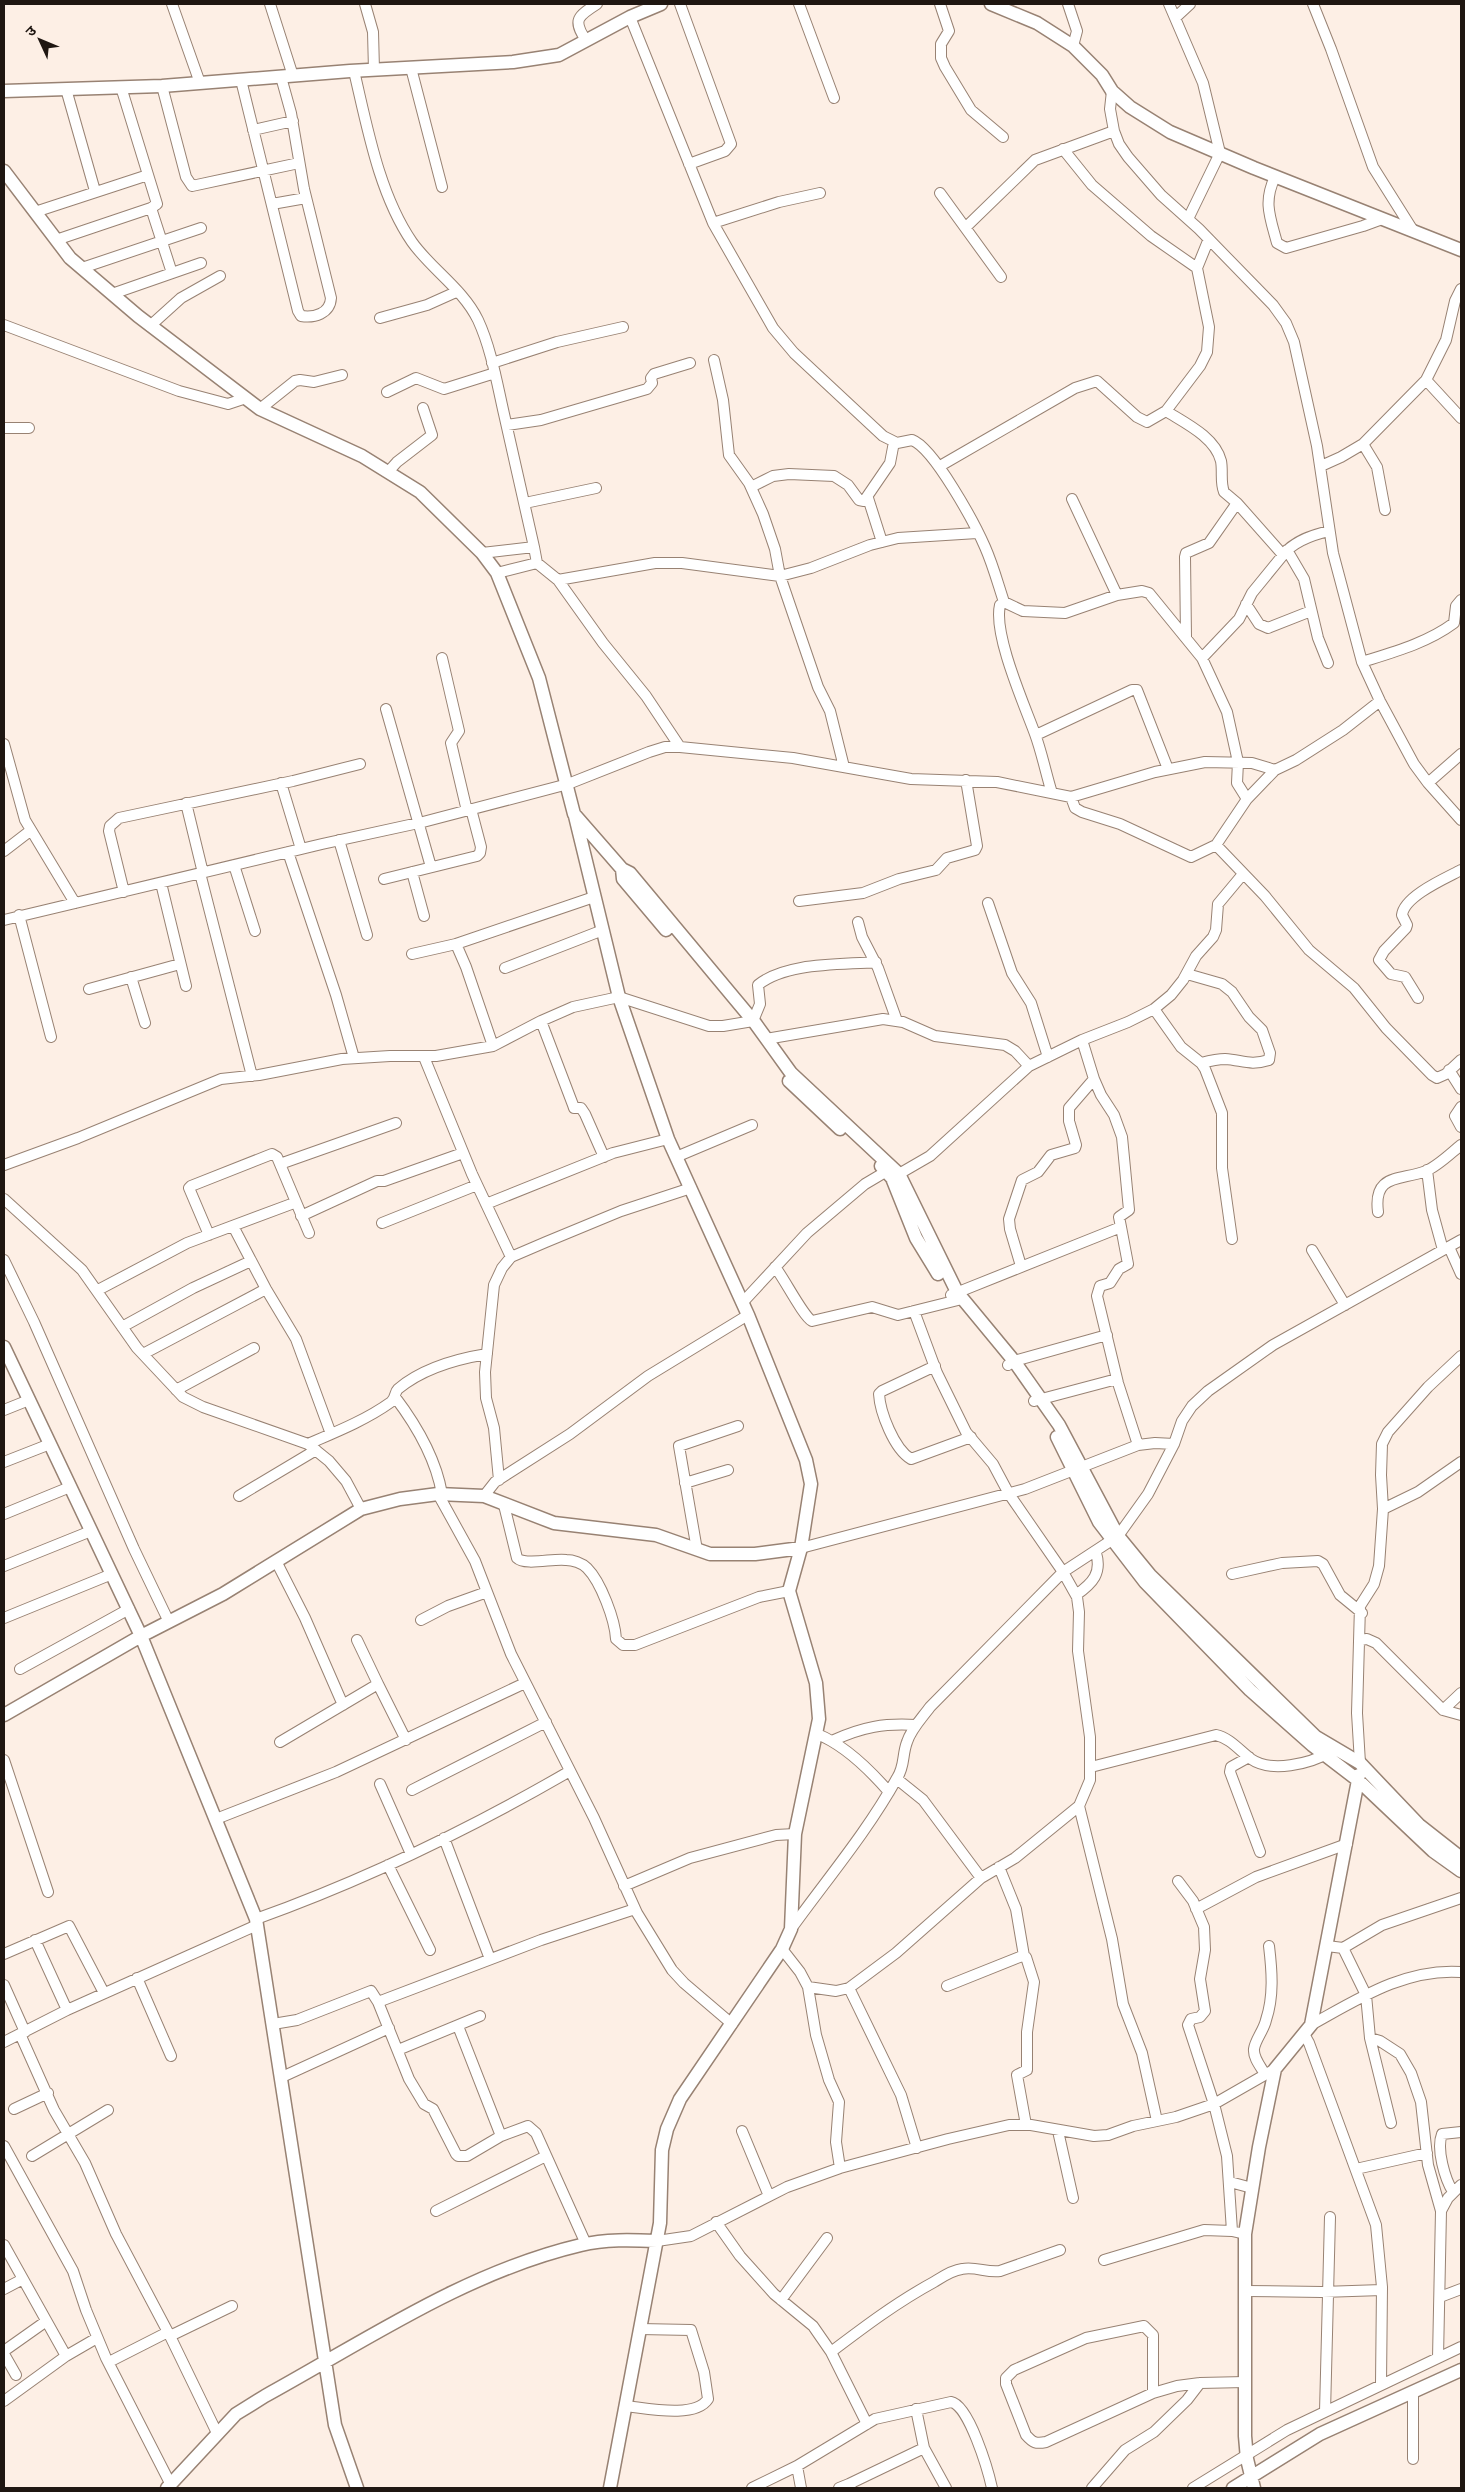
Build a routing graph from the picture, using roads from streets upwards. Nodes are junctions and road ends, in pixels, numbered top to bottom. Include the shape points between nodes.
1 (172, 4) edge
2 (270, 4) edge
3 (365, 4) edge
4 (597, 4) edge
5 (661, 4) edge
6 (680, 4) edge
7 (799, 4) edge
8 (940, 4) edge
9 (992, 4) edge
10 (1068, 4) edge
11 (1169, 4) edge
12 (1190, 4) edge
13 (1313, 4) edge
14 (630, 17) junction
15 (1176, 17) junction
16 (582, 33) junction
17 (1073, 46) junction
18 (375, 60) junction
19 (411, 68) junction
20 (354, 71) junction
21 (287, 76) junction
22 (241, 80) junction
23 (200, 83) junction
24 (4, 85) edge
25 (162, 86) junction
26 (121, 87) junction
27 (66, 89) junction
28 (4, 90) edge
29 (1112, 91) junction
30 (834, 98) dead end
31 (293, 121) junction
32 (254, 130) junction
33 (1114, 131) junction
34 (1004, 137) dead end
35 (1063, 149) junction
36 (1220, 153) junction
37 (299, 163) junction
38 (689, 164) junction
39 (4, 171) edge
40 (264, 171) junction
41 (148, 174) junction
42 (1275, 177) junction
43 (442, 187) dead end
44 (95, 191) junction
45 (820, 193) dead end
46 (940, 193) dead end
47 (306, 198) junction
48 (272, 204) junction
49 (151, 208) junction
50 (35, 212) junction
51 (1382, 218) junction
52 (1188, 219) junction
53 (713, 223) junction
54 (966, 227) junction
55 (201, 228) dead end
56 (1412, 229) junction
57 (56, 240) junction
58 (1208, 241) junction
59 (161, 242) junction
60 (1461, 250) edge
61 (201, 264) dead end
62 (82, 268) junction
63 (1197, 268) junction
64 (172, 273) junction
65 (220, 276) dead end
66 (1001, 277) dead end
67 (1461, 289) edge
68 (456, 292) junction
69 (112, 294) junction
70 (380, 318) dead end
71 (4, 325) edge
72 (150, 326) junction
73 (623, 327) dead end
74 (714, 360) dead end
75 (492, 362) junction
76 (690, 363) dead end
77 (495, 373) junction
78 (342, 375) dead end
79 (1426, 380) junction
80 (387, 392) dead end
81 (246, 398) junction
82 (423, 408) dead end
83 (260, 409) junction
84 (1166, 411) junction
85 (1461, 418) edge
86 (507, 425) junction
87 (4, 428) edge
88 (29, 428) dead end
89 (894, 442) junction
90 (1363, 444) junction
91 (940, 466) junction
92 (1320, 466) junction
93 (388, 472) junction
94 (751, 487) junction
95 (596, 488) dead end
96 (868, 498) junction
97 (1072, 499) dead end
98 (524, 503) junction
99 (1237, 503) junction
100 (1385, 510) dead end
101 (1329, 531) junction
102 (977, 534) junction
103 (882, 542) junction
104 (534, 546) junction
105 (1285, 552) junction
106 (482, 553) junction
107 (537, 563) junction
108 (497, 573) junction
109 (780, 576) junction
110 (558, 580) junction
111 (1117, 595) junction
112 (1461, 600) edge
113 (1004, 602) junction
114 (1246, 604) junction
115 (1311, 611) junction
116 (1186, 637) junction
117 (442, 658) dead end
118 (1202, 658) junction
119 (1362, 662) junction
120 (1328, 663) dead end
121 (1380, 701) junction
122 (386, 709) dead end
123 (1036, 735) junction
124 (4, 744) edge
125 (680, 746) junction
126 (1461, 754) edge
127 (1238, 762) junction
128 (360, 764) dead end
129 (844, 767) junction
130 (1168, 769) junction
131 (1275, 770) junction
132 (8, 778) edge
133 (966, 780) junction
134 (281, 783) junction
135 (1428, 783) junction
136 (568, 784) junction
137 (1052, 793) junction
138 (1071, 797) junction
139 (1247, 799) junction
140 (186, 804) junction
141 (469, 810) junction
142 (574, 814) junction
143 (1461, 820) edge
144 (418, 823) junction
145 (30, 831) junction
146 (339, 840) junction
147 (1216, 845) junction
148 (301, 849) junction
149 (4, 852) edge
150 (288, 852) junction
151 (234, 865) junction
152 (431, 867) junction
153 (1461, 870) edge
154 (412, 872) junction
155 (201, 873) junction
156 (1243, 874) junction
157 (384, 879) dead end
158 (160, 883) junction
159 (124, 892) junction
160 (594, 897) junction
161 (799, 901) dead end
162 (75, 903) junction
163 (988, 903) dead end
164 (19, 915) junction
165 (424, 916) dead end
166 (4, 920) edge
167 (858, 922) dead end
168 (603, 930) junction
169 (255, 931) dead end
170 (367, 935) dead end
171 (456, 944) junction
172 (412, 954) dead end
173 (876, 962) junction
174 (180, 964) junction
175 (504, 968) dead end
176 (1186, 974) junction
177 (131, 977) junction
178 (186, 986) dead end
179 (89, 989) dead end
180 (619, 997) junction
181 (1418, 998) dead end
182 (1154, 1008) junction
183 (540, 1021) junction
184 (749, 1021) junction
185 (898, 1022) junction
186 (145, 1023) dead end
187 (51, 1037) dead end
188 (766, 1039) junction
189 (1082, 1040) junction
190 (493, 1046) junction
191 (424, 1057) junction
192 (1048, 1057) junction
193 (354, 1058) junction
194 (1461, 1060) edge
195 (1201, 1063) junction
196 (1029, 1066) junction
197 (1449, 1070) junction
198 (252, 1076) junction
199 (1094, 1079) junction
200 (1461, 1089) edge
201 (1461, 1107) edge
202 (396, 1123) dead end
203 (752, 1125) dead end
204 (1461, 1127) edge
205 (668, 1139) junction
206 (1461, 1145) edge
207 (463, 1153) junction
208 (604, 1157) junction
209 (676, 1157) junction
210 (280, 1164) junction
211 (4, 1166) edge
212 (1427, 1170) junction
213 (893, 1173) junction
214 (477, 1185) junction
215 (691, 1188) junction
216 (4, 1199) edge
217 (294, 1203) junction
218 (486, 1204) junction
219 (1378, 1212) dead end
220 (301, 1216) junction
221 (382, 1223) dead end
222 (234, 1226) junction
223 (1121, 1227) junction
224 (309, 1233) dead end
225 (209, 1235) junction
226 (1232, 1239) dead end
227 (1461, 1240) edge
228 (1446, 1248) junction
229 (1312, 1250) dead end
230 (511, 1258) junction
231 (4, 1260) edge
232 (251, 1261) junction
233 (1021, 1266) junction
234 (775, 1267) junction
235 (1461, 1274) edge
236 (266, 1289) junction
237 (98, 1290) junction
238 (956, 1297) junction
239 (743, 1302) junction
240 (1345, 1305) junction
241 (914, 1311) junction
242 (748, 1315) junction
243 (122, 1327) junction
244 (1107, 1335) junction
245 (4, 1347) edge
246 (254, 1348) dead end
247 (142, 1354) junction
248 (487, 1354) junction
249 (1461, 1356) edge
250 (1011, 1363) junction
251 (935, 1366) junction
252 (1117, 1379) junction
253 (176, 1390) junction
254 (395, 1397) junction
255 (29, 1400) junction
256 (1037, 1400) junction
257 (4, 1410) edge
258 (738, 1426) dead end
259 (332, 1434) junction
260 (971, 1437) junction
261 (50, 1444) junction
262 (1174, 1444) junction
263 (1138, 1445) junction
264 (312, 1447) junction
265 (4, 1462) edge
266 (1461, 1462) edge
267 (1077, 1468) junction
268 (728, 1470) dead end
269 (499, 1480) junction
270 (685, 1483) junction
271 (70, 1487) junction
272 (440, 1494) junction
273 (1009, 1494) junction
274 (239, 1496) dead end
275 (484, 1496) junction
276 (504, 1505) junction
277 (361, 1509) junction
278 (1383, 1510) junction
279 (4, 1514) edge
280 (91, 1530) junction
281 (1115, 1539) junction
282 (800, 1548) junction
283 (697, 1550) junction
284 (1096, 1552) junction
285 (276, 1561) junction
286 (4, 1566) edge
287 (1063, 1572) junction
288 (112, 1574) junction
289 (1232, 1574) dead end
290 (789, 1591) junction
291 (487, 1592) junction
292 (1076, 1595) junction
293 (129, 1610) junction
294 (1362, 1613) junction
295 (4, 1618) edge
296 (421, 1620) dead end
297 (169, 1622) junction
298 (141, 1636) junction
299 (357, 1640) dead end
300 (1360, 1640) junction
301 (20, 1669) dead end
302 (525, 1683) junction
303 (378, 1684) junction
304 (1461, 1693) edge
305 (343, 1705) junction
306 (1443, 1710) junction
307 (4, 1715) edge
308 (1461, 1716) edge
309 (546, 1722) junction
310 (916, 1725) junction
311 (817, 1734) junction
312 (406, 1740) junction
313 (834, 1740) junction
314 (280, 1742) dead end
315 (1331, 1752) junction
316 (1248, 1757) junction
317 (4, 1760) edge
318 (1360, 1763) junction
319 (1091, 1767) junction
320 (570, 1771) junction
321 (897, 1779) junction
322 (1359, 1781) junction
323 (380, 1784) dead end
324 (412, 1790) dead end
325 (889, 1792) junction
326 (1079, 1806) junction
327 (216, 1819) junction
328 (795, 1834) junction
329 (444, 1838) junction
330 (1347, 1844) junction
331 (1260, 1852) dead end
332 (411, 1854) junction
333 (1461, 1858) edge
334 (388, 1865) junction
335 (999, 1867) junction
336 (1461, 1871) edge
337 (981, 1878) junction
338 (1178, 1881) dead end
339 (624, 1886) junction
340 (48, 1892) dead end
341 (1461, 1898) edge
342 (636, 1909) junction
343 (1196, 1909) junction
344 (257, 1922) junction
345 (791, 1929) junction
346 (35, 1940) junction
347 (1269, 1946) dead end
348 (1327, 1946) junction
349 (1343, 1948) junction
350 (782, 1949) junction
351 (430, 1950) dead end
352 (4, 1954) edge
353 (1024, 1956) junction
354 (490, 1959) junction
355 (1461, 1972) edge
356 (137, 1978) junction
357 (4, 1985) edge
358 (947, 1986) dead end
359 (808, 1987) junction
360 (848, 1988) junction
361 (104, 1993) junction
362 (1366, 1995) junction
363 (378, 2002) junction
364 (67, 2010) junction
365 (480, 2016) dead end
366 (273, 2024) junction
367 (732, 2024) junction
368 (458, 2026) junction
369 (388, 2028) junction
370 (1307, 2029) junction
371 (22, 2033) junction
372 (1370, 2038) junction
373 (4, 2042) edge
374 (398, 2050) junction
375 (171, 2056) dead end
376 (1270, 2072) junction
377 (282, 2077) junction
378 (48, 2093) junction
379 (1214, 2104) junction
380 (14, 2109) dead end
381 (108, 2110) dead end
382 (1157, 2121) junction
383 (1391, 2124) dead end
384 (1026, 2126) junction
385 (742, 2131) dead end
386 (1058, 2131) junction
387 (1461, 2132) edge
388 (68, 2134) junction
389 (501, 2136) junction
390 (4, 2146) edge
391 (917, 2148) junction
392 (1427, 2153) junction
393 (32, 2156) dead end
394 (546, 2156) junction
395 (840, 2168) junction
396 (1356, 2169) junction
397 (1230, 2182) junction
398 (1461, 2185) edge
399 (1252, 2188) junction
400 (1453, 2192) junction
401 (769, 2196) junction
402 (1073, 2198) dead end
403 (436, 2211) dead end
404 (1441, 2211) junction
405 (1330, 2217) dead end
406 (716, 2222) junction
407 (1238, 2232) junction
408 (827, 2238) dead end
409 (656, 2241) junction
410 (586, 2244) junction
411 (4, 2245) edge
412 (1060, 2250) dead end
413 (1104, 2260) dead end
414 (23, 2279) junction
415 (1461, 2289) edge
416 (4, 2290) edge
417 (1382, 2290) junction
418 (1246, 2291) junction
419 (1329, 2292) junction
420 (1440, 2296) junction
421 (781, 2300) junction
422 (232, 2306) dead end
423 (45, 2322) junction
424 (640, 2329) junction
425 (169, 2334) junction
426 (97, 2338) junction
427 (1461, 2347) edge
428 (831, 2352) junction
429 (4, 2353) edge
430 (66, 2356) junction
431 (1438, 2358) junction
432 (109, 2362) junction
433 (326, 2363) junction
434 (1461, 2370) edge
435 (16, 2375) dead end
436 (1245, 2382) junction
437 (1200, 2383) junction
438 (1382, 2383) junction
439 (1413, 2392) junction
440 (1153, 2393) junction
441 (4, 2401) edge
442 (625, 2406) junction
443 (916, 2409) junction
444 (1325, 2412) junction
445 (867, 2424) junction
446 (217, 2433) junction
447 (924, 2448) junction
448 (1413, 2460) dead end
449 (797, 2466) junction
450 (1250, 2469) edge
451 (169, 2486) edge
452 (847, 2487) edge
453 (357, 2488) edge
454 (610, 2488) edge
455 (752, 2488) edge
456 (801, 2488) edge
457 (946, 2488) edge
458 (992, 2488) edge
459 (1092, 2488) edge
460 (1194, 2488) edge
461 (1233, 2488) edge

1 - 23 street
2 - 21 street
3 - 18 street via 374,32
4 - 16 street via 582,13
5 - 14 street
6 - 38 street via 730,144 725,151
7 - 30 street
8 - 34 street via 949,31 941,44 945,67 972,110
9 - 17 street via 1037,23
10 - 17 street via 1077,31
11 - 15 street
12 - 15 street
13 - 56 street via 1373,168
14 - 16 street
14 - 38 street
15 - 36 street via 1203,84
16 - 19 street via 559,54 550,56 514,62
17 - 29 street via 1102,75
18 - 19 street
18 - 20 street
19 - 43 street
20 - 21 street
20 - 68 street via 372,146 392,203 410,240
21 - 22 street
21 - 31 street
22 - 23 street
22 - 32 street
23 - 25 street
24 - 28 street
25 - 26 street
25 - 40 street via 186,177 192,186
26 - 27 street
26 - 41 street
27 - 28 street
27 - 44 street
29 - 33 street via 1110,109
29 - 36 street via 1130,107 1170,132
31 - 32 street
31 - 37 street
32 - 40 street
33 - 35 street
33 - 52 street via 1119,144 1144,177
35 - 54 street via 1035,160
35 - 63 street via 1092,185 1152,236
36 - 42 street
36 - 52 street
37 - 40 street
37 - 47 street
38 - 53 street
39 - 50 street
40 - 48 street
41 - 44 street
41 - 49 street via 157,204
42 - 51 street
42 - 51 street via 1267,202 1277,243 1281,247
44 - 50 street
45 - 53 street
46 - 54 street
47 - 48 street
47 - 48 street via 331,298 326,311 308,317 301,316 298,311
49 - 57 street
49 - 59 street
50 - 57 street
51 - 56 street
52 - 58 street
53 - 89 street via 773,328 794,353 883,436
54 - 66 street
55 - 59 street
56 - 60 street
57 - 62 street
58 - 63 street
58 - 92 street via 1286,322 1294,342
59 - 62 street
59 - 64 street
61 - 64 street
62 - 69 street
63 - 84 street via 1209,327 1207,352
64 - 69 street
65 - 72 street via 181,298
67 - 79 street via 1446,340
68 - 70 street via 427,305
68 - 75 street via 478,320
69 - 72 street
71 - 81 street via 179,391 228,404
72 - 81 street
73 - 75 street via 557,342
74 - 94 street via 723,400 729,455
75 - 77 street
76 - 86 street via 654,374 647,389 541,420
77 - 80 street via 444,389 416,378
77 - 86 street
78 - 83 street via 314,382 295,381
79 - 85 street
79 - 90 street
81 - 83 street
82 - 93 street via 432,435
83 - 93 street via 362,456
84 - 91 street via 1147,422 1097,381 1075,388
84 - 99 street via 1198,431 1213,445 1220,458 1222,487
86 - 98 street
87 - 88 street
89 - 91 street via 918,442
89 - 96 street via 890,463
90 - 92 street
90 - 100 street via 1377,467
91 - 102 street
92 - 101 street
93 - 106 street via 420,492
94 - 96 street via 773,476 834,476 848,485 859,500
94 - 109 street via 775,548
95 - 98 street
96 - 103 street
97 - 111 street
98 - 104 street
99 - 105 street
99 - 116 street via 1209,543 1185,556
101 - 105 street via 1308,537
101 - 119 street
102 - 103 street via 898,538
102 - 113 street via 985,547
103 - 109 street
104 - 106 street
104 - 107 street
105 - 114 street
105 - 115 street via 1304,579
106 - 108 street
107 - 108 street
107 - 110 street
108 - 136 street via 539,678
109 - 110 street via 655,563
109 - 129 street via 818,687 830,711
110 - 125 street
111 - 113 street via 1065,613 1023,611
111 - 116 street via 1149,593
112 - 119 street via 1456,606 1454,623 1445,630 1418,644
113 - 123 street via 1000,605 999,620 1011,668
114 - 115 street via 1264,628
114 - 118 street via 1238,619
115 - 120 street
116 - 118 street
117 - 141 street via 459,731 451,743
118 - 127 street via 1227,712
119 - 121 street
121 - 131 street via 1343,730
121 - 135 street
122 - 144 street
123 - 130 street via 1099,703 1137,690
123 - 137 street
124 - 132 street
125 - 129 street
125 - 136 street via 649,752
126 - 135 street
127 - 130 street via 1204,762
127 - 131 street
127 - 139 street via 1237,783
128 - 134 street
129 - 133 street via 911,779
130 - 138 street
131 - 139 street
132 - 145 street
133 - 137 street via 1020,785
133 - 161 street via 977,846 974,850 946,858 936,870 899,879 863,893
134 - 140 street
134 - 148 street
135 - 143 street
136 - 141 street
136 - 142 street
137 - 138 street
138 - 147 street via 1075,808 1082,812 1120,824 1191,857
139 - 147 street
140 - 155 street
140 - 159 street via 131,814 110,826
141 - 144 street
141 - 152 street via 480,853
142 - 160 street
142 - 184 street via 622,869 630,873
144 - 146 street
144 - 152 street
145 - 149 street
145 - 162 street
146 - 148 street
146 - 170 street
147 - 156 street
148 - 150 street
150 - 151 street
150 - 193 street
151 - 155 street
151 - 169 street
152 - 154 street
153 - 181 street via 1426,889 1406,905 1402,912 1406,928 1379,960 1391,974 1405,977
154 - 157 street
154 - 165 street
155 - 158 street
155 - 198 street
156 - 176 street via 1218,904 1216,930
156 - 197 street via 1309,950 1354,988 1386,1028 1432,1075 1442,1077
158 - 159 street
158 - 174 street
159 - 162 street
160 - 168 street
160 - 171 street
162 - 164 street
163 - 192 street via 1012,973 1031,1003
164 - 166 street
164 - 187 street
167 - 173 street
168 - 175 street
168 - 180 street
171 - 172 street
171 - 190 street
173 - 184 street via 796,968 762,982 758,985 758,1011
173 - 185 street
174 - 177 street
174 - 178 street
176 - 182 street via 1170,995
176 - 195 street via 1222,984 1232,992 1249,1018 1262,1030 1271,1058 1246,1064 1228,1060
177 - 179 street
177 - 186 street
180 - 183 street via 573,1007
180 - 184 street via 709,1026
180 - 205 street
182 - 189 street
182 - 195 street via 1181,1047
183 - 190 street
183 - 208 street via 574,1108 581,1108 585,1114
184 - 188 street
184 - 213 street via 795,1088
185 - 188 street via 883,1019
185 - 196 street via 935,1036 1005,1045
188 - 213 street via 791,1073
189 - 192 street
189 - 199 street
190 - 191 street
191 - 193 street
191 - 207 street
192 - 196 street
193 - 198 street
194 - 197 street
195 - 226 street via 1222,1113 1222,1168
196 - 213 street via 930,1156
197 - 200 street
198 - 211 street via 221,1079
199 - 223 street via 1122,1137 1129,1210 1119,1217
199 - 233 street via 1069,1108 1074,1148 1051,1155 1038,1172 1022,1180 1009,1219
201 - 204 street via 1456,1116
202 - 210 street
203 - 209 street
205 - 208 street
205 - 209 street
206 - 212 street
207 - 214 street
207 - 220 street via 377,1181
208 - 218 street
209 - 215 street
210 - 217 street
210 - 225 street via 277,1156 272,1154 191,1186 189,1188
212 - 219 street via 1406,1175 1379,1188
212 - 228 street via 1432,1210
213 - 234 street via 865,1184 807,1233
213 - 238 street
214 - 218 street
214 - 221 street
215 - 230 street via 621,1211
215 - 239 street
216 - 237 street via 82,1270
217 - 220 street
217 - 222 street
218 - 230 street
220 - 224 street
222 - 225 street
222 - 232 street
223 - 233 street
223 - 244 street via 1128,1264 1119,1269 1110,1283 1098,1289 1097,1296
225 - 237 street via 186,1243
227 - 228 street
228 - 235 street
228 - 240 street
229 - 240 street
230 - 248 street via 494,1285
231 - 297 street
232 - 236 street
232 - 243 street
233 - 238 street
234 - 239 street
234 - 241 street via 812,1321 872,1307 898,1315
236 - 247 street
236 - 259 street via 296,1339
237 - 243 street
238 - 241 street
238 - 250 street
239 - 242 street
240 - 262 street via 1274,1345 1208,1390 1182,1421
241 - 251 street
242 - 269 street via 648,1376 570,1434
242 - 282 street via 806,1460 811,1484
243 - 247 street
244 - 250 street
244 - 252 street
245 - 255 street
246 - 253 street
247 - 253 street
248 - 254 street via 457,1359 437,1367 396,1391
248 - 269 street via 486,1398 494,1428
249 - 278 street via 1428,1387 1384,1437
250 - 256 street
251 - 260 street
251 - 260 street via 879,1394 884,1418 898,1444 911,1459
252 - 256 street
252 - 263 street
253 - 264 street via 203,1407
254 - 259 street via 359,1422
254 - 272 street via 408,1414 437,1470
255 - 257 street
255 - 261 street
256 - 267 street via 1059,1425
258 - 270 street via 679,1446
259 - 264 street
260 - 273 street via 993,1464
261 - 265 street
261 - 271 street
262 - 263 street
262 - 281 street via 1148,1494
263 - 267 street
264 - 274 street
264 - 277 street via 346,1481
266 - 278 street via 1418,1492
267 - 273 street via 1056,1479
267 - 281 street
268 - 270 street
269 - 275 street
270 - 283 street
271 - 279 street
271 - 280 street
272 - 275 street
272 - 277 street via 400,1499
272 - 291 street via 475,1561
273 - 282 street
273 - 287 street
275 - 276 street
276 - 283 street via 554,1523 656,1535
276 - 290 street via 517,1558 526,1561 566,1560 582,1564 588,1569 608,1610 616,1639 623,1645 635,1645 759,1597
277 - 285 street
278 - 294 street via 1379,1566 1374,1584 1362,1601
280 - 286 street
280 - 288 street
281 - 284 street
281 - 315 street
282 - 283 street via 738,1555
282 - 290 street
284 - 287 street
284 - 292 street via 1096,1575 1092,1583
285 - 297 street
285 - 305 street
287 - 292 street
287 - 310 street
288 - 293 street
288 - 295 street
289 - 294 street via 1282,1563 1318,1561 1340,1595
290 - 311 street via 816,1683 819,1703
291 - 296 street
291 - 302 street
292 - 319 street via 1078,1651
293 - 298 street
293 - 301 street
294 - 300 street
297 - 298 street
298 - 307 street
298 - 327 street
299 - 303 street
300 - 306 street via 1376,1643
300 - 318 street via 1357,1713
302 - 309 street
302 - 312 street
303 - 305 street
303 - 312 street
304 - 306 street
305 - 314 street
306 - 308 street
309 - 320 street
309 - 324 street
310 - 313 street via 861,1728
310 - 321 street via 907,1743 905,1762
311 - 313 street
311 - 328 street
312 - 327 street via 336,1772
313 - 325 street
315 - 316 street via 1294,1764 1274,1766
315 - 318 street
315 - 322 street
316 - 319 street via 1223,1736 1216,1735
316 - 331 street via 1232,1767 1230,1772
317 - 340 street
318 - 322 street
318 - 333 street via 1419,1825
319 - 326 street via 1087,1792
320 - 329 street via 500,1812
320 - 339 street
321 - 325 street
321 - 337 street via 923,1800
322 - 330 street
322 - 336 street via 1433,1852
323 - 332 street
325 - 345 street
326 - 335 street via 1015,1858
326 - 382 street via 1112,1939 1124,2004 1142,2053
327 - 344 street
328 - 339 street via 776,1835 690,1858
328 - 345 street
329 - 332 street
329 - 354 street
330 - 343 street via 1317,1852 1256,1877
330 - 348 street
332 - 334 street
334 - 344 street
334 - 351 street
335 - 337 street
335 - 353 street via 1016,1909
337 - 360 street via 896,1953
338 - 343 street
339 - 342 street
341 - 349 street via 1382,1925
342 - 354 street
342 - 367 street via 672,1970
343 - 379 street via 1206,1938 1200,1979 1205,2012 1191,2019 1188,2025
344 - 356 street
344 - 366 street
345 - 350 street
346 - 352 street
346 - 361 street via 69,1926
346 - 364 street
347 - 376 street via 1272,1971 1270,2004 1254,2048 1256,2060
348 - 349 street
348 - 370 street
349 - 362 street
350 - 359 street
350 - 367 street
353 - 358 street
353 - 384 street via 1034,1982 1027,2032 1027,2068 1017,2075
354 - 363 street
355 - 362 street via 1413,1976
356 - 361 street
356 - 375 street
357 - 371 street
359 - 360 street via 836,1991
359 - 395 street via 816,2035 838,2102 836,2142
360 - 391 street via 900,2095
361 - 364 street
362 - 370 street
362 - 372 street
363 - 366 street via 368,1991 297,2020
363 - 369 street
364 - 371 street
365 - 368 street
366 - 377 street
367 - 409 street via 680,2099 668,2129 662,2150 660,2223
368 - 374 street
368 - 389 street
369 - 374 street
369 - 377 street
370 - 376 street
370 - 396 street via 1309,2044
371 - 373 street
371 - 378 street
372 - 383 street
372 - 392 street via 1400,2054 1411,2073 1421,2102
374 - 389 street via 422,2101 433,2109 458,2156 467,2156
376 - 379 street
376 - 399 street
377 - 433 street
378 - 380 street
378 - 388 street
379 - 382 street via 1176,2118
379 - 397 street
381 - 388 street
382 - 386 street via 1108,2135
384 - 386 street
384 - 391 street via 1009,2125 979,2131
385 - 401 street
386 - 402 street
387 - 400 street via 1442,2134 1440,2139 1443,2167
388 - 393 street
388 - 425 street
389 - 394 street via 528,2126 536,2132
390 - 426 street via 73,2272
391 - 395 street
392 - 396 street
392 - 404 street
394 - 403 street
394 - 410 street
395 - 401 street
396 - 417 street via 1376,2225
397 - 399 street
397 - 407 street
398 - 400 street
399 - 407 street
400 - 404 street
401 - 406 street
404 - 420 street
405 - 419 street
406 - 409 street via 691,2236
406 - 421 street via 756,2275
407 - 413 street via 1204,2230
407 - 418 street
408 - 421 street
409 - 410 street
409 - 424 street
410 - 433 street via 529,2260 464,2285
411 - 414 street
412 - 428 street via 1000,2271 970,2268 946,2275 906,2298
414 - 416 street
414 - 423 street
415 - 420 street
417 - 419 street
417 - 438 street
418 - 419 street
418 - 436 street
419 - 444 street
420 - 431 street
421 - 428 street via 813,2326
422 - 425 street
423 - 429 street
423 - 430 street
424 - 442 street
424 - 442 street via 691,2330 704,2372 708,2399 705,2403 678,2411
425 - 432 street
425 - 446 street
426 - 430 street
426 - 432 street
427 - 431 street
428 - 445 street
429 - 435 street
430 - 441 street
431 - 438 street
432 - 451 street
433 - 446 street via 236,2414
433 - 453 street via 335,2425
434 - 439 street
436 - 437 street
436 - 450 street
437 - 440 street
437 - 459 street via 1154,2432 1125,2450
438 - 444 street
439 - 448 street
439 - 450 street
440 - 440 street via 1037,2444 1026,2435 1006,2378 1014,2370 1086,2338 1144,2326 1153,2335
442 - 454 street
443 - 445 street via 884,2416
443 - 447 street
443 - 458 street via 951,2402 960,2406 987,2468
444 - 450 street via 1286,2430
445 - 449 street
446 - 451 street
447 - 452 street
447 - 457 street
449 - 455 street
449 - 456 street
450 - 460 street
450 - 461 street

